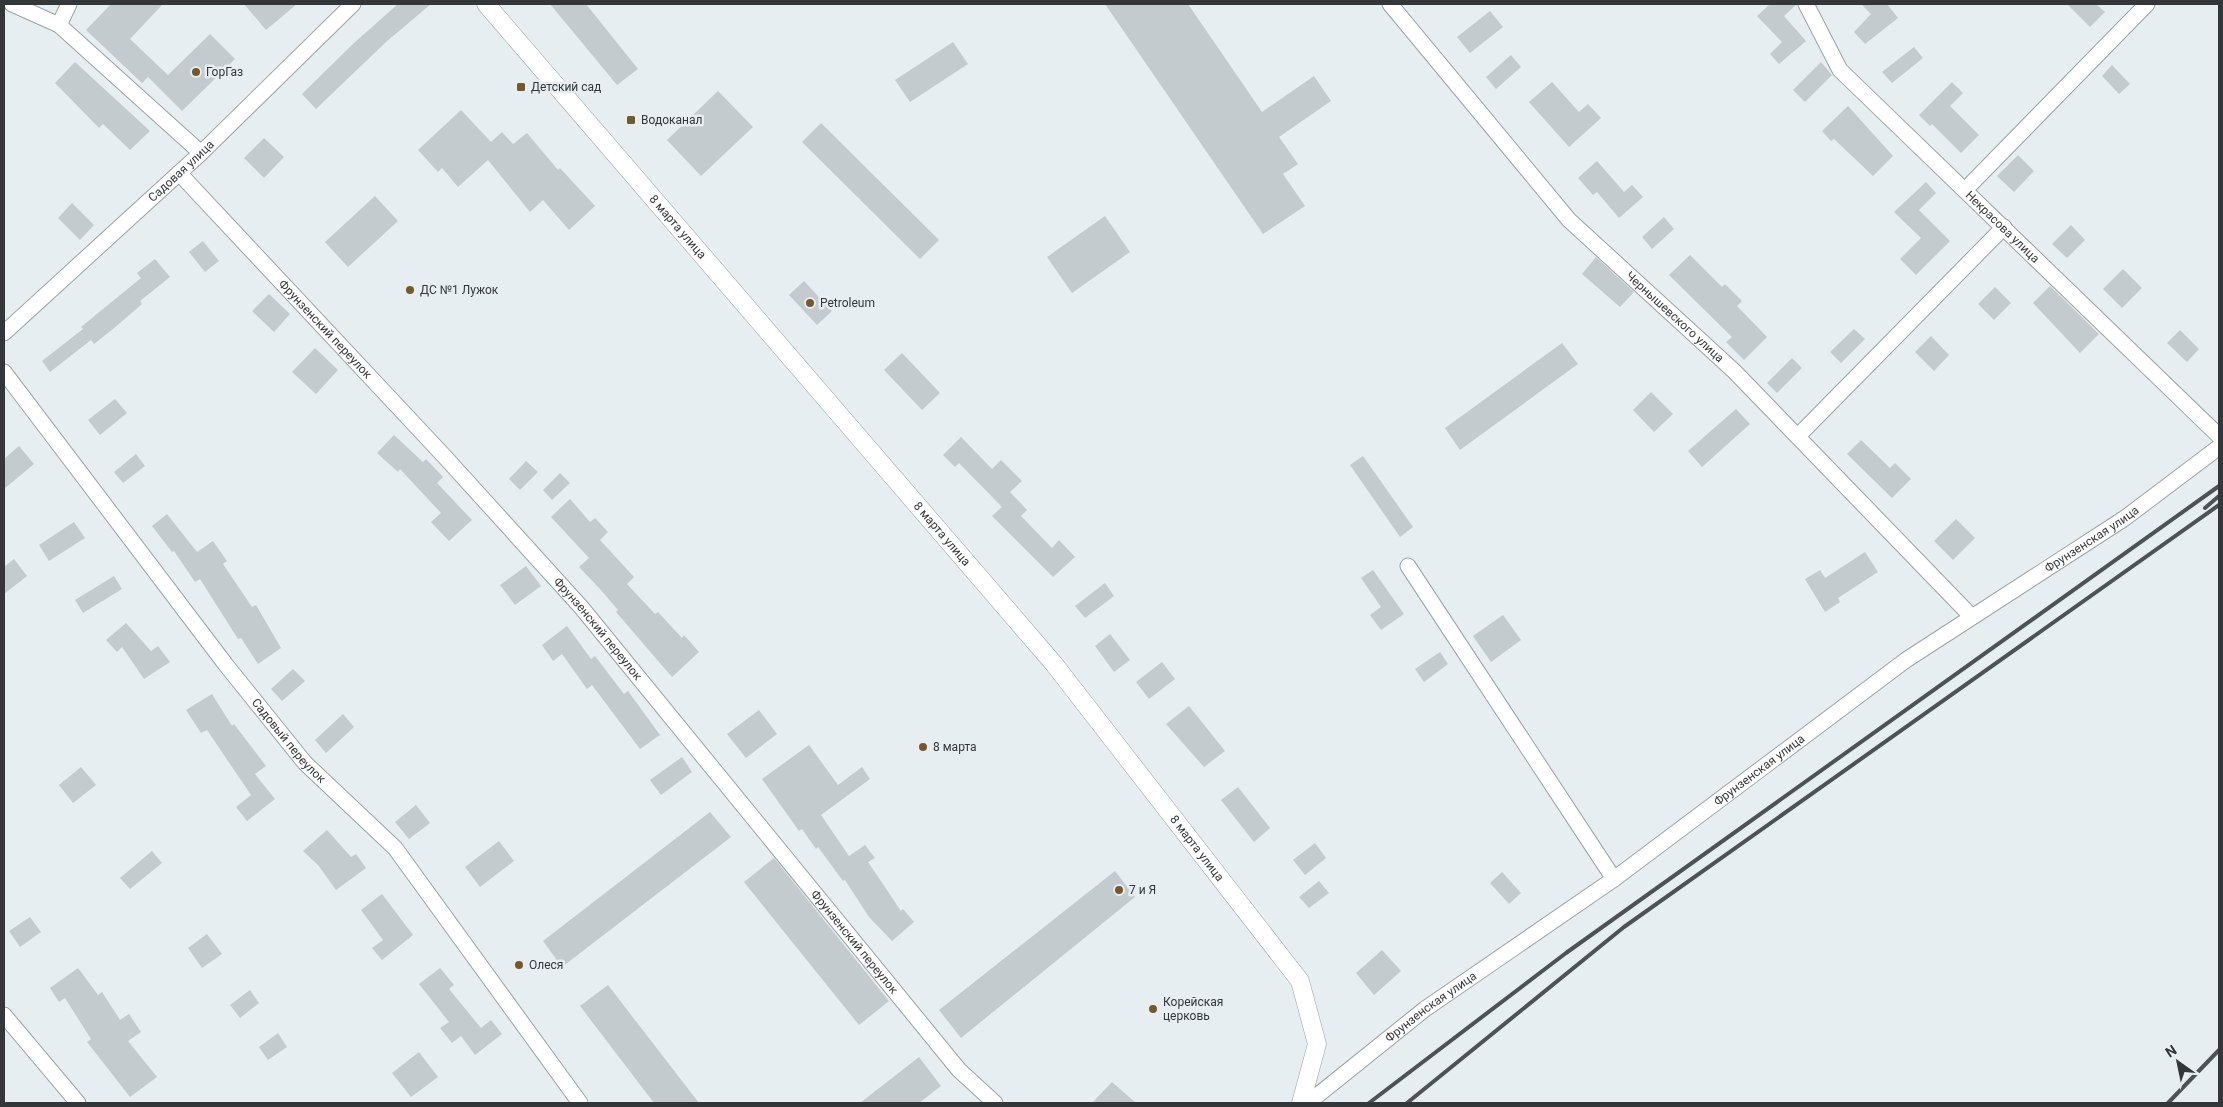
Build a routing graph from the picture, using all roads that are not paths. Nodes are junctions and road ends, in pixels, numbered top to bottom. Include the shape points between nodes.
1 (12, 4) edge
2 (70, 4) edge
3 (353, 4) edge
4 (486, 4) edge
5 (1390, 4) edge
6 (1806, 4) edge
7 (2147, 4) edge
8 (59, 25) junction
9 (201, 153) junction
10 (179, 173) junction
11 (1964, 190) junction
12 (2004, 227) junction
13 (4, 333) edge
14 (4, 372) edge
15 (1798, 436) junction
16 (2219, 436) edge
17 (2219, 447) edge
18 (1408, 566) dead end
19 (1972, 617) junction
20 (1614, 879) junction
21 (4, 1015) edge
22 (78, 1103) edge
23 (580, 1103) edge
24 (995, 1103) edge
25 (1301, 1103) edge
26 (1308, 1103) edge

1 - 8 street
2 - 8 street
3 - 9 street, Садовая улица
4 - 25 street, 8 марта улица via 1054,664 1300,981 1317,1044
5 - 15 street, Чернышевского улица via 1569,220 1734,371
6 - 11 street, Некрасова улица via 1840,70
7 - 11 street
8 - 9 street
9 - 10 street, Садовая улица
10 - 13 street, Садовая улица
10 - 24 street, Фрунзенский переулок via 581,607 960,1070
11 - 12 street, Некрасова улица
12 - 15 street
12 - 16 street, Некрасова улица
14 - 23 street, Садовый переулок via 226,665 305,763 395,848
15 - 19 street, Чернышевского улица
17 - 19 street, Фрунзенская улица via 2126,518
18 - 20 street
19 - 20 street, Фрунзенская улица via 1906,660
20 - 26 street, Фрунзенская улица via 1425,1009
21 - 22 street

